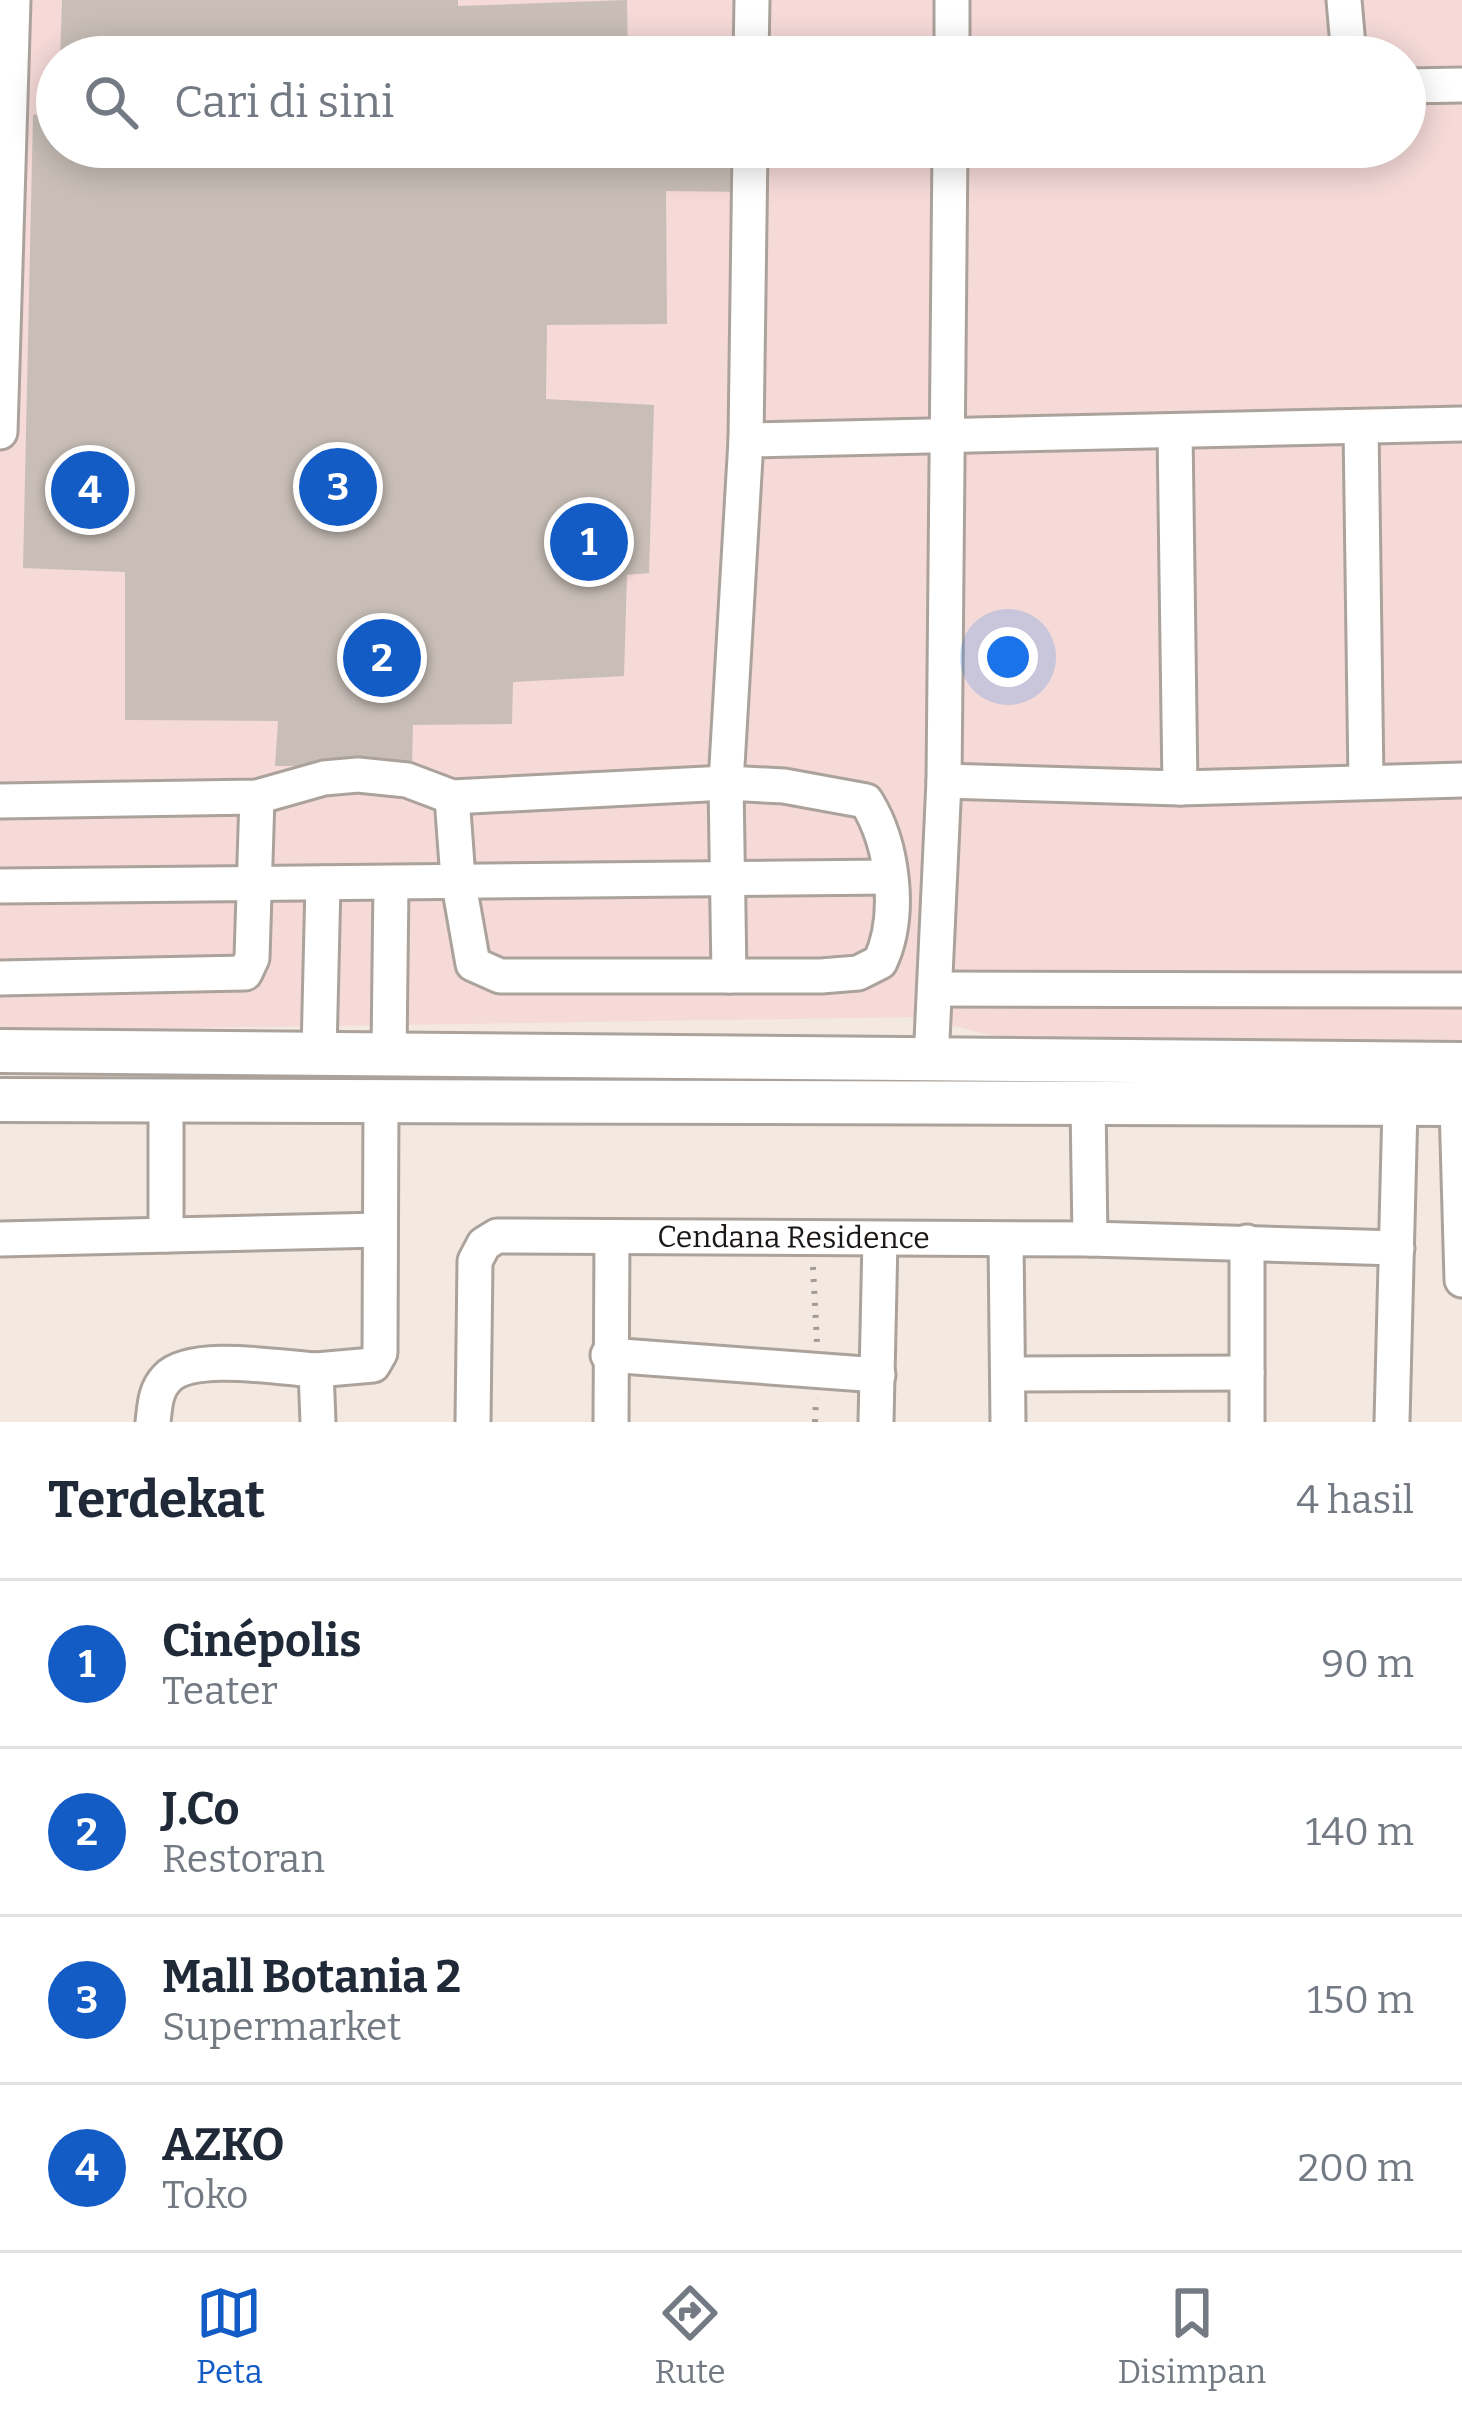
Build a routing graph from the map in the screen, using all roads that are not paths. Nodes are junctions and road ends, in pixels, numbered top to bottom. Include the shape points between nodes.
1 (14, 0) edge
2 (752, 0) edge
3 (952, 0) edge
4 (1343, 0) edge
5 (751, 36) edge
6 (952, 36) edge
7 (1347, 36) edge
8 (1462, 85) edge
9 (1426, 86) edge
10 (750, 168) edge
11 (950, 168) edge
12 (1462, 424) edge
13 (1361, 427) junction
14 (1175, 431) junction
15 (0, 432) edge
16 (946, 434) junction
17 (746, 440) junction
18 (1462, 780) edge
19 (944, 781) junction
20 (1366, 782) junction
21 (726, 784) junction
22 (1180, 788) junction
23 (257, 797) junction
24 (452, 797) junction
25 (0, 801) edge
26 (890, 877) junction
27 (458, 879) junction
28 (729, 880) junction
29 (251, 882) junction
30 (323, 883) junction
31 (391, 884) junction
32 (0, 886) edge
33 (729, 976) junction
34 (0, 978) edge
35 (935, 989) junction
36 (1462, 990) edge
37 (0, 1051) edge
38 (319, 1052) junction
39 (389, 1052) junction
40 (931, 1062) junction
41 (1460, 1091) edge
42 (0, 1100) edge
43 (166, 1100) junction
44 (381, 1101) junction
45 (1088, 1103) junction
46 (1400, 1106) junction
47 (1460, 1227) edge
48 (380, 1230) junction
49 (166, 1235) junction
50 (612, 1238) junction
51 (0, 1239) edge
52 (880, 1239) junction
53 (1090, 1239) junction
54 (1006, 1240) junction
55 (1247, 1242) junction
56 (1397, 1248) junction
57 (1462, 1280) edge
58 (608, 1355) junction
59 (316, 1370) junction
60 (1008, 1373) junction
61 (1247, 1373) junction
62 (878, 1375) junction
63 (152, 1422) edge
64 (318, 1422) edge
65 (473, 1422) edge
66 (611, 1422) edge
67 (876, 1422) edge
68 (1008, 1422) edge
69 (1247, 1422) edge
70 (1392, 1422) edge

1 - 15 street
2 - 5 street
3 - 6 street
4 - 7 street
8 - 9 street
10 - 17 street
11 - 16 street
12 - 13 street
13 - 14 street
13 - 20 street
14 - 16 street
14 - 22 street
16 - 17 street
16 - 19 street
17 - 21 street
18 - 20 street
19 - 22 street
19 - 35 street
20 - 22 street
21 - 24 street
21 - 26 street via 866,801 883,828
21 - 28 street
23 - 24 street via 358,775 407,780
23 - 25 street
23 - 29 street
24 - 27 street
26 - 28 street
26 - 33 street via 890,942 880,962 858,973
27 - 28 street
27 - 31 street
27 - 33 street via 473,964 500,976
28 - 33 street
29 - 30 street
29 - 32 street
29 - 34 street via 245,973
30 - 31 street
30 - 38 street
31 - 39 street
35 - 36 street
35 - 40 street
37 - 38 main road
38 - 39 main road
39 - 40 main road
40 - 41 main road
41 - 46 main road
41 - 47 street
42 - 43 main road
43 - 44 main road
43 - 49 street
44 - 45 main road
44 - 48 street
45 - 46 main road
45 - 53 street
46 - 56 street
47 - 57 street
48 - 49 street
48 - 59 street via 380,1353 373,1365
49 - 51 street
50 - 52 street, Cendana Residence
50 - 58 street
50 - 65 street, Cendana Residence via 497,1236 484,1244 476,1261
52 - 54 street, Cendana Residence
52 - 62 street
53 - 54 street, Cendana Residence
53 - 55 street, Cendana Residence
54 - 60 street
55 - 56 street, Cendana Residence
55 - 61 street
56 - 70 street
58 - 62 street
58 - 66 street
59 - 63 street via 208,1363 178,1370 158,1390
59 - 64 street
60 - 61 street
60 - 68 street
61 - 69 street
62 - 67 street

